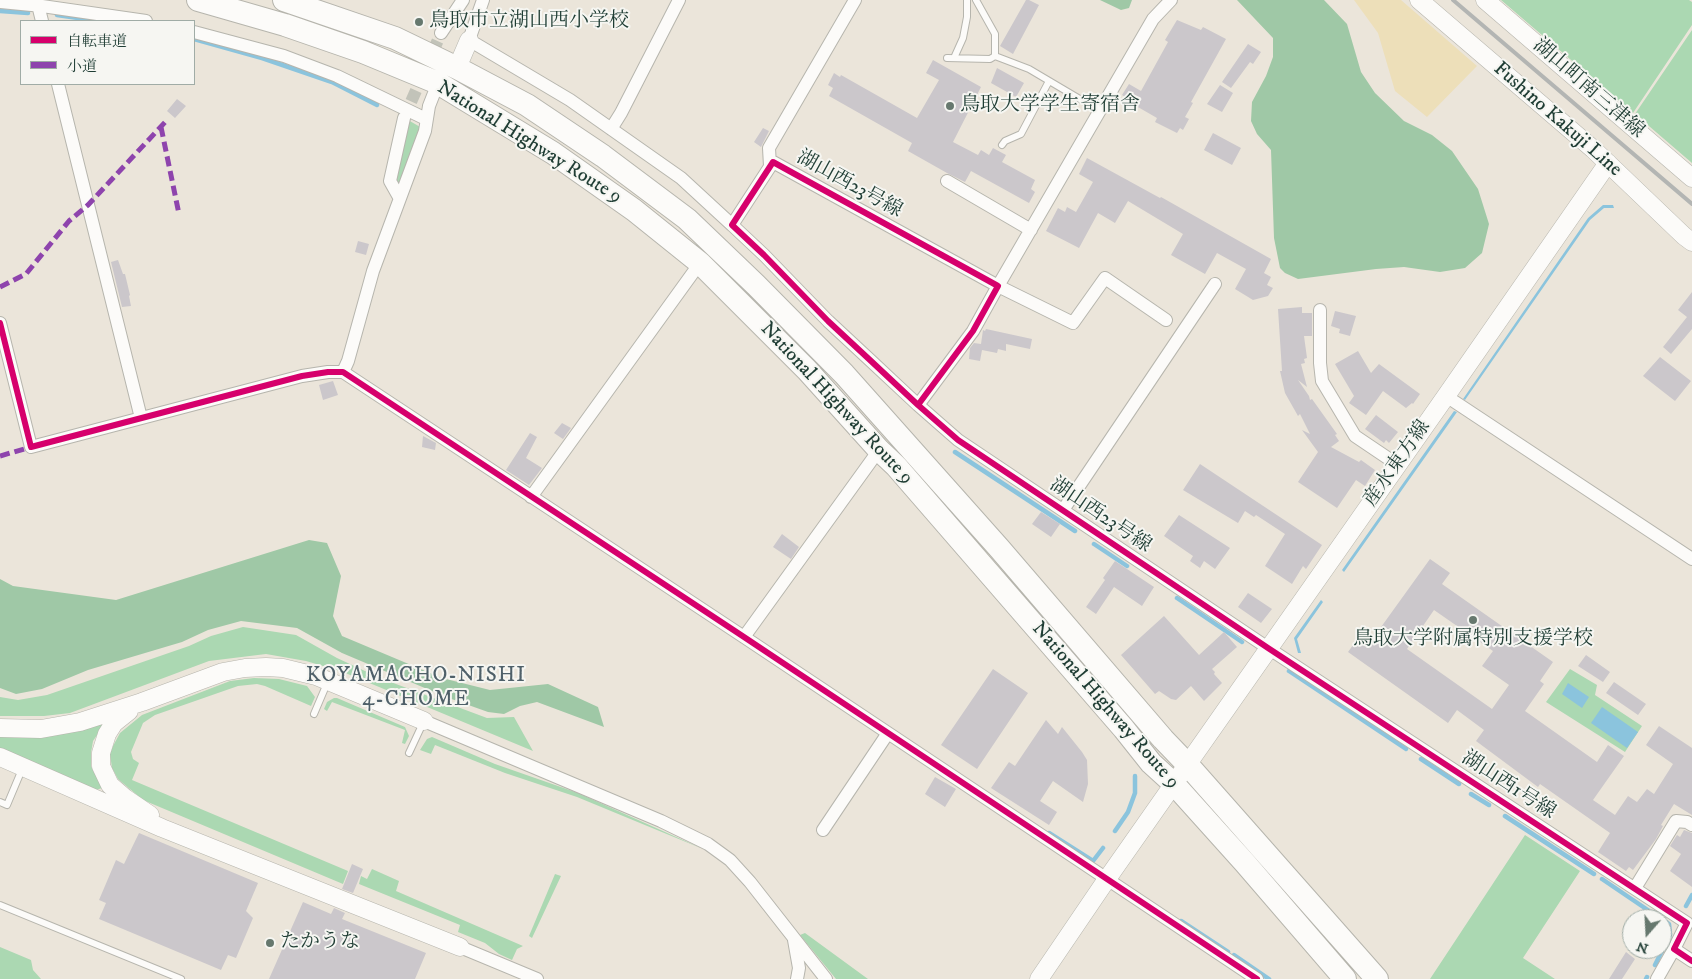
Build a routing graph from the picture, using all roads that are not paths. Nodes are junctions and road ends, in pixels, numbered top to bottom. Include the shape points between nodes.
1 (198, 0) edge
2 (284, 0) edge
3 (463, 0) edge
4 (483, 0) edge
5 (679, 0) edge
6 (855, 0) edge
7 (967, 0) edge
8 (976, 0) edge
9 (1171, 0) edge
10 (1419, 0) edge
11 (1485, 0) edge
12 (0, 2) edge
13 (38, 5) junction
14 (42, 20) edge
15 (139, 20) edge
16 (195, 32) edge
17 (441, 33) tunnel mouth
18 (469, 40) junction
19 (996, 56) junction
20 (457, 68) junction
21 (1049, 81) junction
22 (438, 83) junction
23 (58, 85) edge
24 (1100, 111) junction
25 (404, 118) tunnel mouth
26 (426, 119) junction
27 (611, 129) junction
28 (1002, 145) dead end
29 (1608, 163) junction
30 (770, 166) junction
31 (1692, 178) edge
32 (947, 181) dead end
33 (399, 197) junction
34 (732, 224) junction
35 (1031, 230) junction
36 (1692, 242) edge
37 (700, 263) junction
38 (1215, 284) dead end
39 (998, 286) junction
40 (1320, 310) dead end
41 (1166, 320) dead end
42 (0, 324) edge
43 (343, 372) junction
44 (1446, 396) junction
45 (918, 405) junction
46 (141, 418) junction
47 (879, 450) junction
48 (1398, 465) junction
49 (531, 497) junction
50 (1063, 510) junction
51 (1692, 559) edge
52 (744, 637) junction
53 (1268, 648) junction
54 (328, 680) junction
55 (142, 702) junction
56 (314, 714) dead end
57 (424, 721) junction
58 (0, 728) edge
59 (888, 733) junction
60 (409, 753) dead end
61 (0, 757) edge
62 (1187, 764) junction
63 (23, 767) junction
64 (1174, 784) junction
65 (0, 802) edge
66 (1692, 825) edge
67 (823, 830) dead end
68 (193, 841) junction
69 (1107, 879) junction
70 (1635, 888) junction
71 (0, 905) edge
72 (1690, 918) edge
73 (794, 937) junction
74 (460, 947) joint
75 (1674, 949) junction
76 (1692, 960) edge
77 (181, 979) edge
78 (537, 979) edge
79 (797, 979) edge
80 (826, 979) edge
81 (1039, 979) edge
82 (1257, 979) edge
83 (1346, 979) edge
84 (1377, 979) edge
85 (1657, 979) edge

1 - 22 highway, National Highway Route 9 via 285,25
2 - 20 highway, National Highway Route 9 via 395,38
3 - 17 street
4 - 18 street
5 - 27 street
6 - 30 street via 769,148
7 - 19 lane via 963,38 951,58 990,59
8 - 19 lane via 995,34
9 - 24 street via 1153,19
10 - 29 street, Fushino Kakuji Line
11 - 31 street, 湖山町南三津線
12 - 13 street
13 - 14 street
13 - 15 street
16 - 26 street via 284,56 337,76
18 - 20 street
18 - 27 street via 570,100
19 - 21 lane
20 - 62 highway, National Highway Route 9 via 526,105 603,156 687,219 756,284 844,374
21 - 24 lane
21 - 28 lane via 1022,134
22 - 26 street
22 - 37 highway, National Highway Route 9 via 553,153 634,210
23 - 46 street
24 - 35 street
25 - 33 street via 390,181
26 - 33 street via 425,131
27 - 34 street via 681,178
29 - 36 street, Fushino Kakuji Line
29 - 44 street, 産水東方線
30 - 34 street, 湖山西23号線
30 - 39 street, 湖山西23号線 via 773,162
32 - 35 street
33 - 43 street
34 - 45 street, 湖山西23号線
35 - 39 street
37 - 47 highway, National Highway Route 9 via 807,370
37 - 49 street
38 - 50 street
39 - 41 street via 1072,323 1104,278
39 - 45 street via 972,331
40 - 48 street via 1322,381 1356,436
42 - 46 street via 31,447
43 - 46 street via 302,376
43 - 49 street
44 - 48 street, 産水東方線
44 - 51 street
45 - 50 street, 湖山西23号線 via 958,440
47 - 52 street
47 - 64 highway, National Highway Route 9 via 1151,763
48 - 53 street, 産水東方線
49 - 52 street
50 - 53 street, 湖山西23号線
52 - 59 street
53 - 62 street, 産水東方線
53 - 70 street, 湖山西1号線
54 - 55 street via 283,668 246,668 213,675
54 - 56 lane
54 - 57 street
55 - 58 street via 66,726
55 - 68 street via 110,728 101,753 102,772 110,785 125,798
57 - 60 lane
57 - 73 street via 708,844 730,860
59 - 67 street
59 - 69 street
61 - 63 street
62 - 64 street, 産水東方線
62 - 84 highway, National Highway Route 9
63 - 65 lane via 8,805
63 - 68 street
64 - 69 street, 産水東方線
64 - 83 highway, National Highway Route 9
66 - 70 street via 1676,821
68 - 74 street
69 - 81 street, 産水東方線
69 - 82 street
70 - 72 street, 湖山西1号線
71 - 77 lane
72 - 75 street, 湖山西1号線
73 - 79 street via 799,968
73 - 80 street
74 - 78 street
75 - 76 street
75 - 85 street, 湖山西1号線

